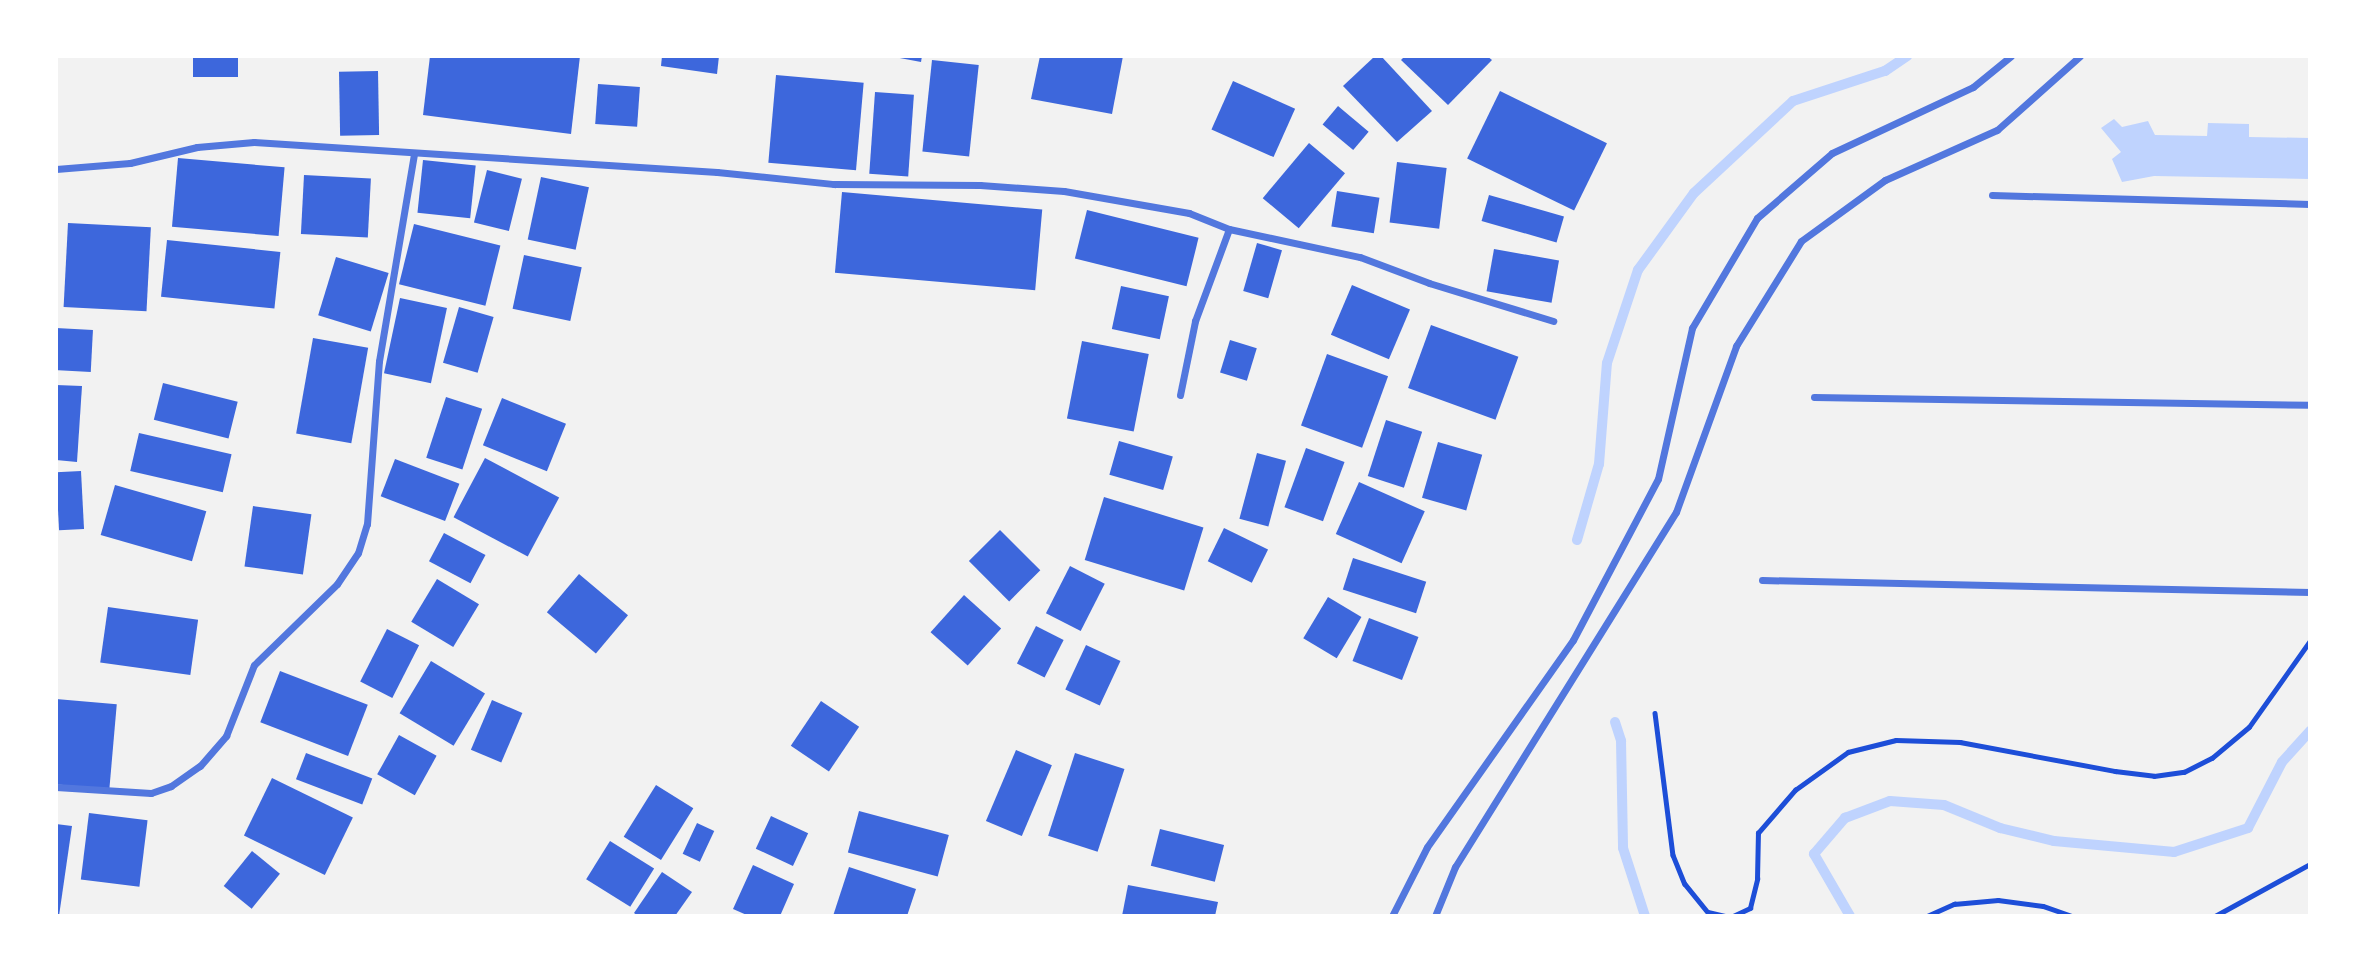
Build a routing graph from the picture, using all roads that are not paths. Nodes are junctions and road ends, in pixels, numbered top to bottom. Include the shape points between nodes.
1 (2011, 56) edge
2 (2080, 56) edge
3 (414, 153) junction
4 (56, 169) edge
5 (1992, 195) dead end
6 (2310, 204) edge
7 (1229, 229) junction
8 (1553, 321) dead end
9 (1180, 395) dead end
10 (1814, 397) dead end
11 (2310, 405) edge
12 (1762, 580) dead end
13 (2310, 592) edge
14 (56, 787) edge
15 (1391, 916) edge
16 (1435, 916) edge

1 - 15 street via 1973,87 1832,153 1757,218 1692,328 1658,480 1573,640 1427,847
2 - 16 street via 1997,130 1885,180 1801,241 1736,346 1676,512 1455,867
3 - 4 street via 254,142 197,147 130,163
3 - 7 street via 835,184 1063,191 1189,213
3 - 14 street via 379,361 366,524 358,553 337,584 254,665 226,736 200,766 171,786 151,793
5 - 6 street
7 - 8 street via 1360,257
7 - 9 street via 1195,321
10 - 11 street
12 - 13 street

